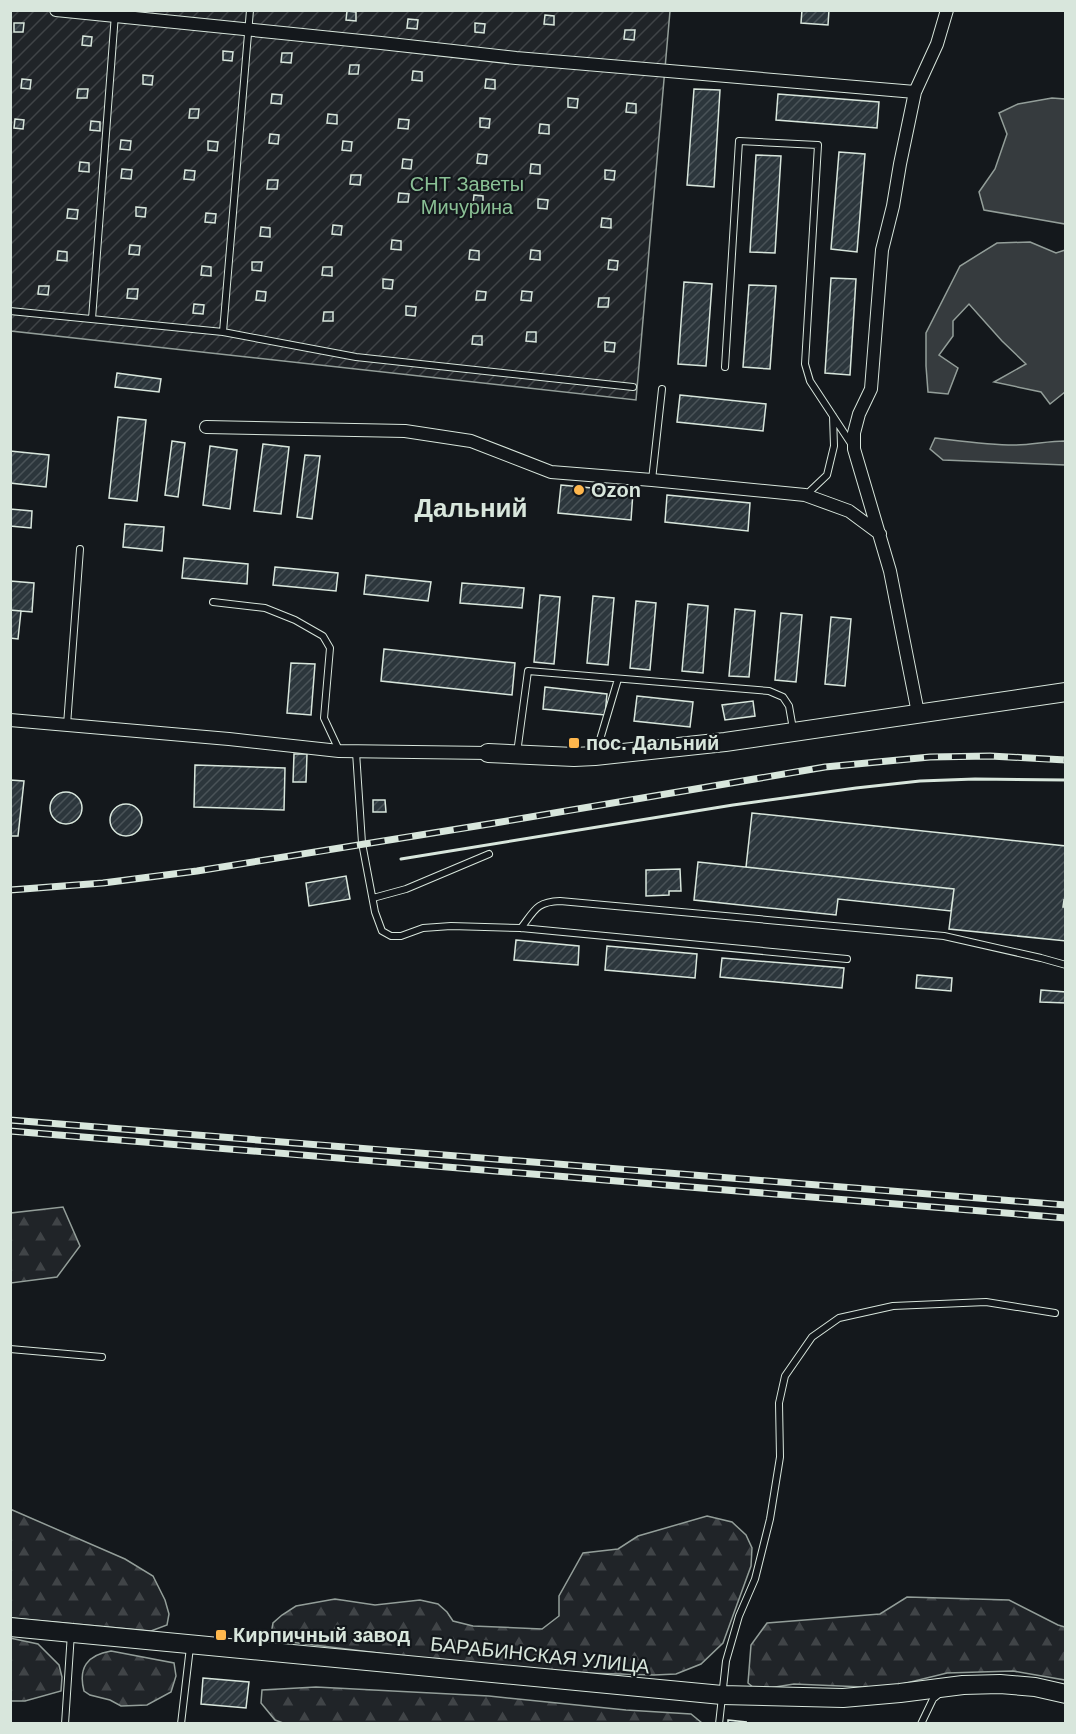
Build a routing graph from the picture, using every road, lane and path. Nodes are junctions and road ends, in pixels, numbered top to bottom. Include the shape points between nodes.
1 (56, 10) edge
2 (250, 10) edge
3 (947, 10) edge
4 (115, 13) edge
5 (248, 30) junction
6 (915, 92) junction
7 (10, 310) edge
8 (92, 319) junction
9 (223, 332) junction
10 (725, 367) dead end
11 (633, 387) dead end
12 (662, 388) dead end
13 (833, 416) junction
14 (206, 427) dead end
15 (854, 449) junction
16 (652, 480) junction
17 (805, 495) junction
18 (880, 534) junction
19 (80, 549) dead end
20 (213, 602) dead end
21 (618, 679) junction
22 (1065, 692) edge
23 (918, 713) junction
24 (10, 720) edge
25 (67, 725) junction
26 (794, 732) junction
27 (339, 751) junction
28 (356, 752) junction
29 (488, 753) joint
30 (517, 754) junction
31 (595, 756) junction
32 (489, 854) dead end
33 (373, 898) junction
34 (521, 928) junction
35 (847, 959) dead end
36 (1065, 965) edge
37 (1055, 1313) dead end
38 (10, 1349) edge
39 (102, 1357) dead end
40 (10, 1627) edge
41 (71, 1633) junction
42 (190, 1644) junction
43 (946, 1687) junction
44 (1065, 1694) edge
45 (722, 1695) junction
46 (65, 1724) edge
47 (181, 1724) edge
48 (719, 1724) edge
49 (921, 1724) edge

1 - 4 street
2 - 5 lane
3 - 6 street via 937,44
4 - 5 street
4 - 8 lane
5 - 6 street
5 - 9 lane
6 - 15 street via 882,250 871,389 859,414
7 - 8 lane
8 - 9 lane
9 - 11 lane via 356,357
10 - 13 lane via 739,141 818,145 806,364 810,381
12 - 16 lane
13 - 15 lane
13 - 17 lane via 834,446 827,475
14 - 16 street via 405,431 471,441 551,472
15 - 18 street
16 - 17 street
17 - 18 street via 849,511
18 - 23 street
19 - 25 lane
20 - 27 lane via 265,608 323,636 330,648 324,718
21 - 26 lane via 769,692 783,697 789,706
21 - 30 lane via 528,671
21 - 31 lane
22 - 23 street
23 - 26 street
24 - 25 street
25 - 27 street
26 - 31 street
27 - 28 street
28 - 29 street
28 - 33 lane via 362,843
29 - 30 street
30 - 31 street
32 - 33 lane via 406,889
33 - 34 lane via 382,931 391,936 452,926
34 - 35 lane
34 - 36 lane via 538,906 560,901 944,936
37 - 45 lane via 986,1302 893,1306 839,1318 812,1337 785,1376 779,1403 780,1457 770,1519 755,1579 726,1661
38 - 39 lane
40 - 41 street, БАРАБИНСКАЯ УЛИЦА
41 - 42 street, БАРАБИНСКАЯ УЛИЦА
41 - 46 lane
42 - 45 street, БАРАБИНСКАЯ УЛИЦА
42 - 47 lane
43 - 44 street, БАРАБИНСКАЯ УЛИЦА via 1000,1684
43 - 45 street, БАРАБИНСКАЯ УЛИЦА via 843,1698
43 - 49 lane via 933,1699
45 - 48 lane

